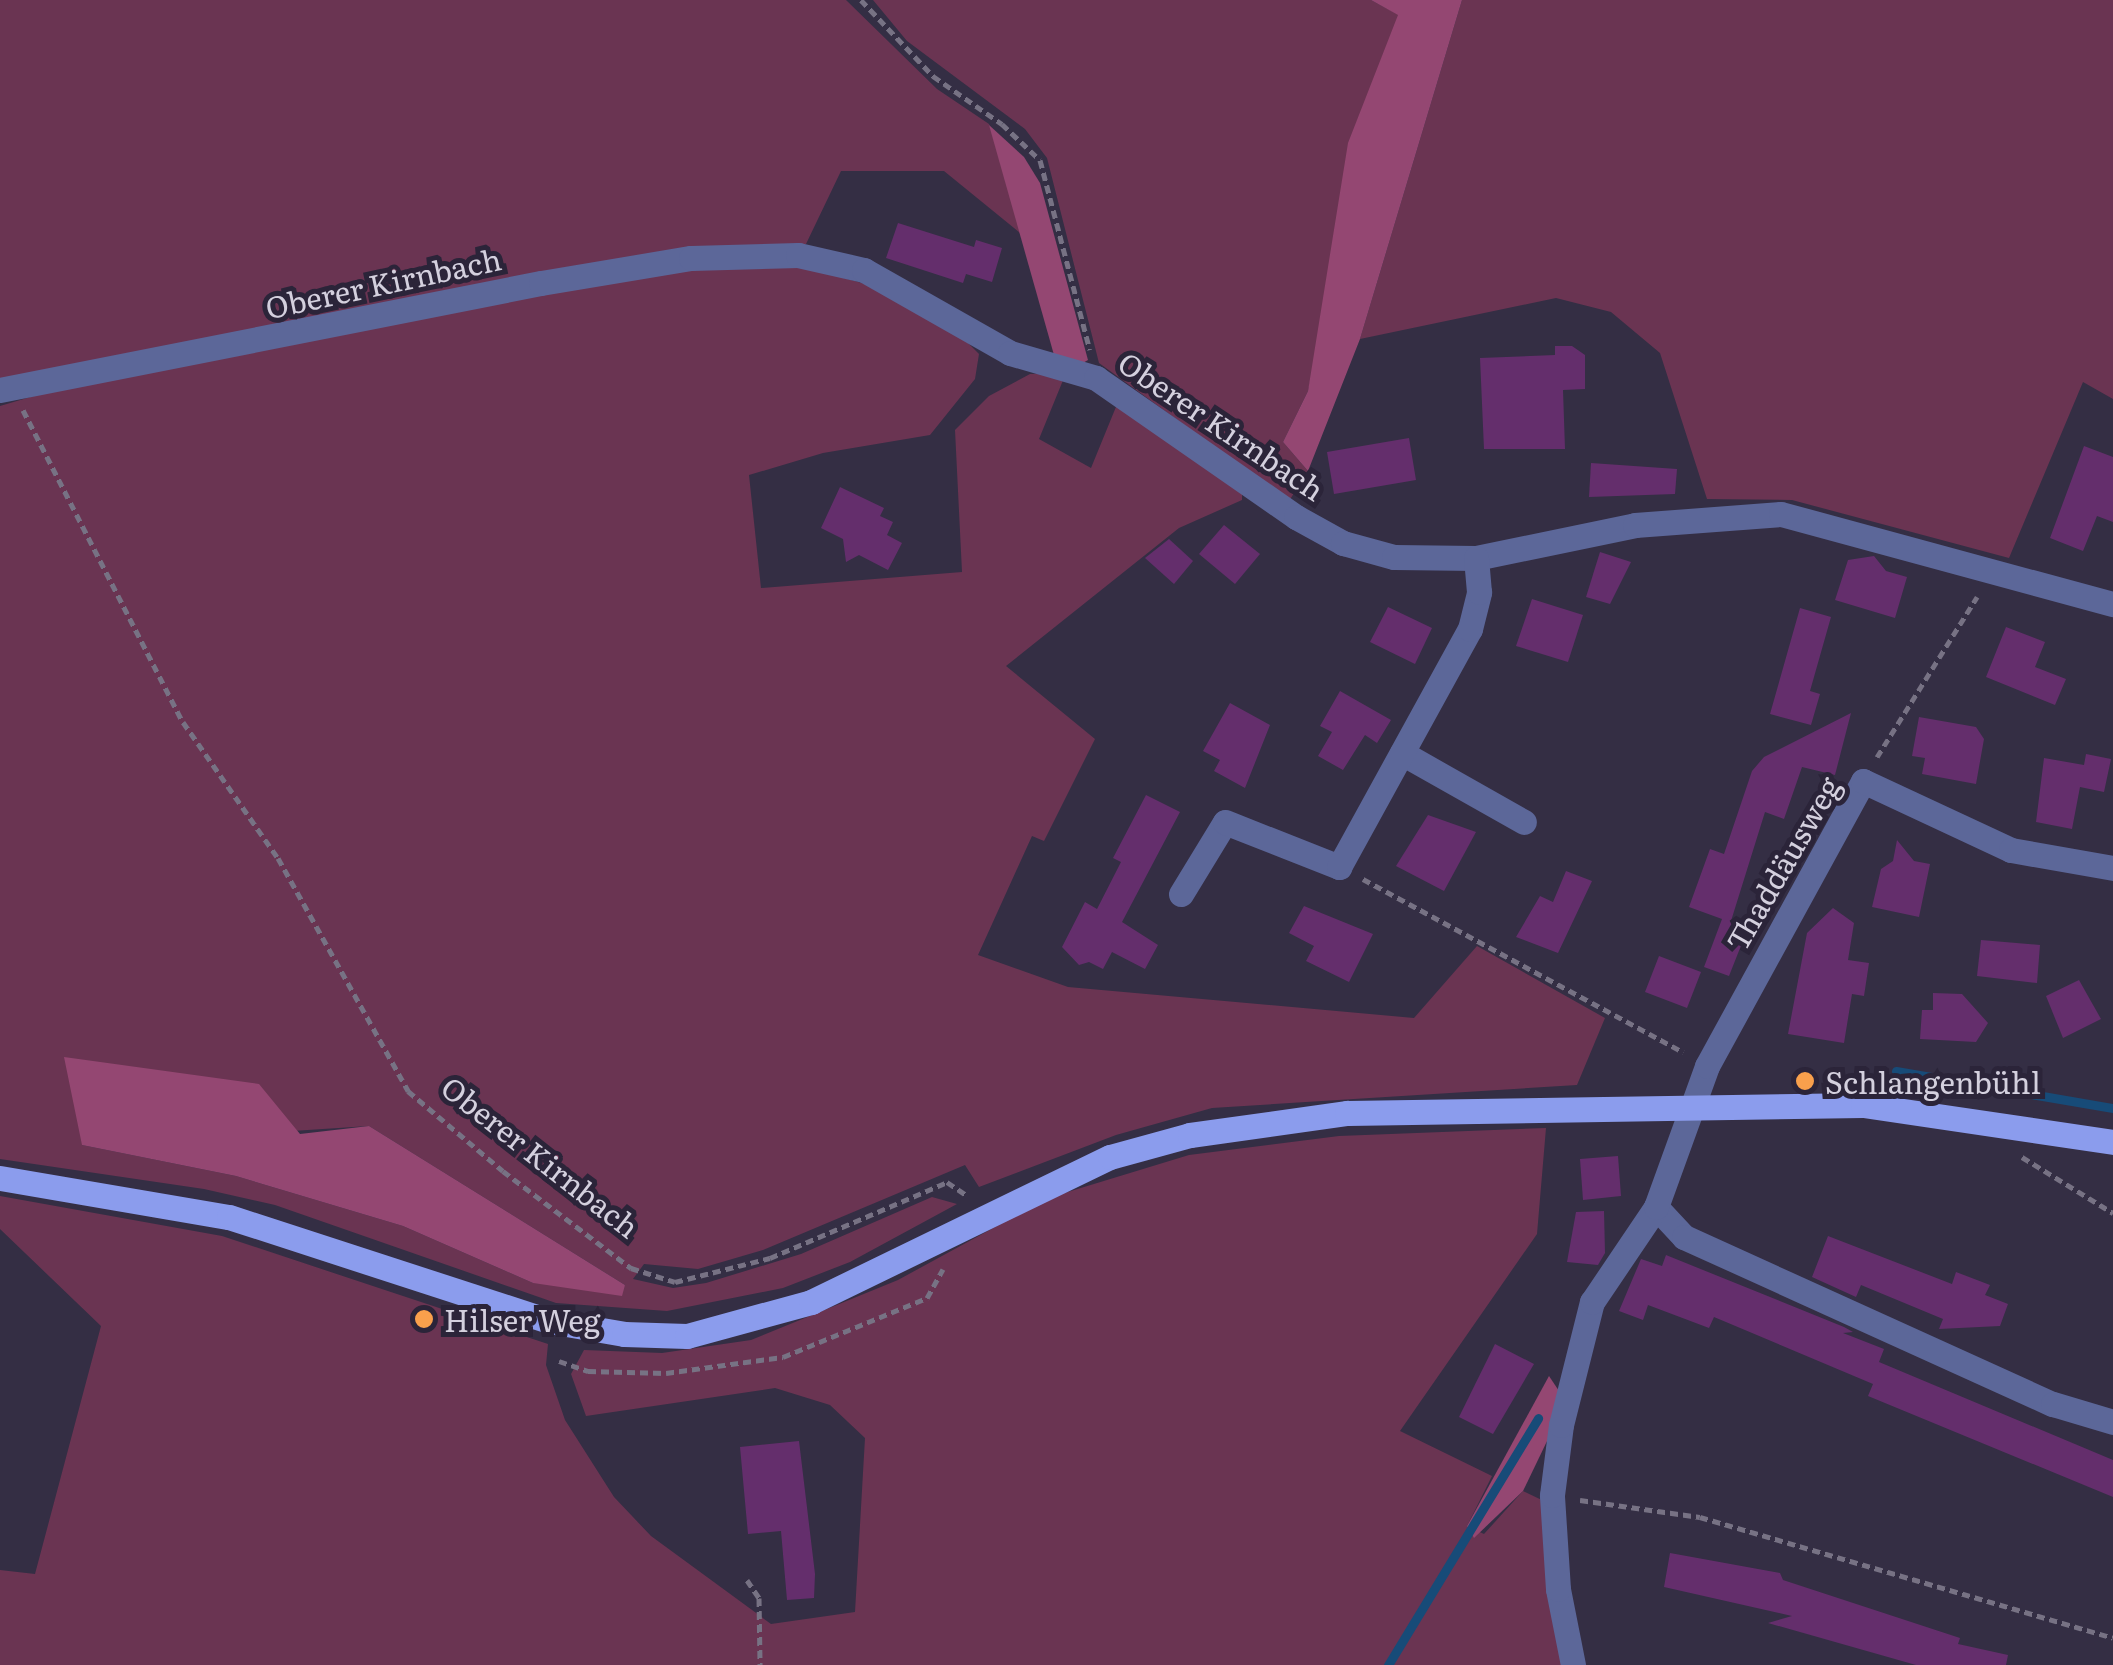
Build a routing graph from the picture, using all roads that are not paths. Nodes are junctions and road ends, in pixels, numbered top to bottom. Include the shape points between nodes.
1 (6, 390) edge
2 (1476, 558) junction
3 (2113, 604) edge
4 (1402, 753) junction
5 (1524, 822) dead end
6 (2113, 868) edge
7 (1181, 894) dead end
8 (1697, 1107) junction
9 (2113, 1142) edge
10 (0, 1178) edge
11 (1656, 1207) junction
12 (2113, 1422) edge
13 (1573, 1665) edge

1 - 2 street, Oberer Kirnbach via 540,283 691,258 798,255 864,270 1010,353 1096,378 1344,543 1394,557
2 - 3 street, Oberer Kirnbach via 1635,525 1781,514
2 - 4 street via 1479,592 1470,629
4 - 5 street
4 - 7 street via 1339,867 1225,822
6 - 8 street, Thaddäusweg via 2014,851 1863,781 1707,1066
8 - 9 main road via 1862,1105
8 - 10 main road via 1347,1113 1190,1135 1110,1157 812,1302 686,1336 548,1321 229,1217
8 - 11 street
11 - 12 street via 1684,1236 2052,1404
11 - 13 street via 1592,1302 1561,1425 1552,1496 1558,1589

